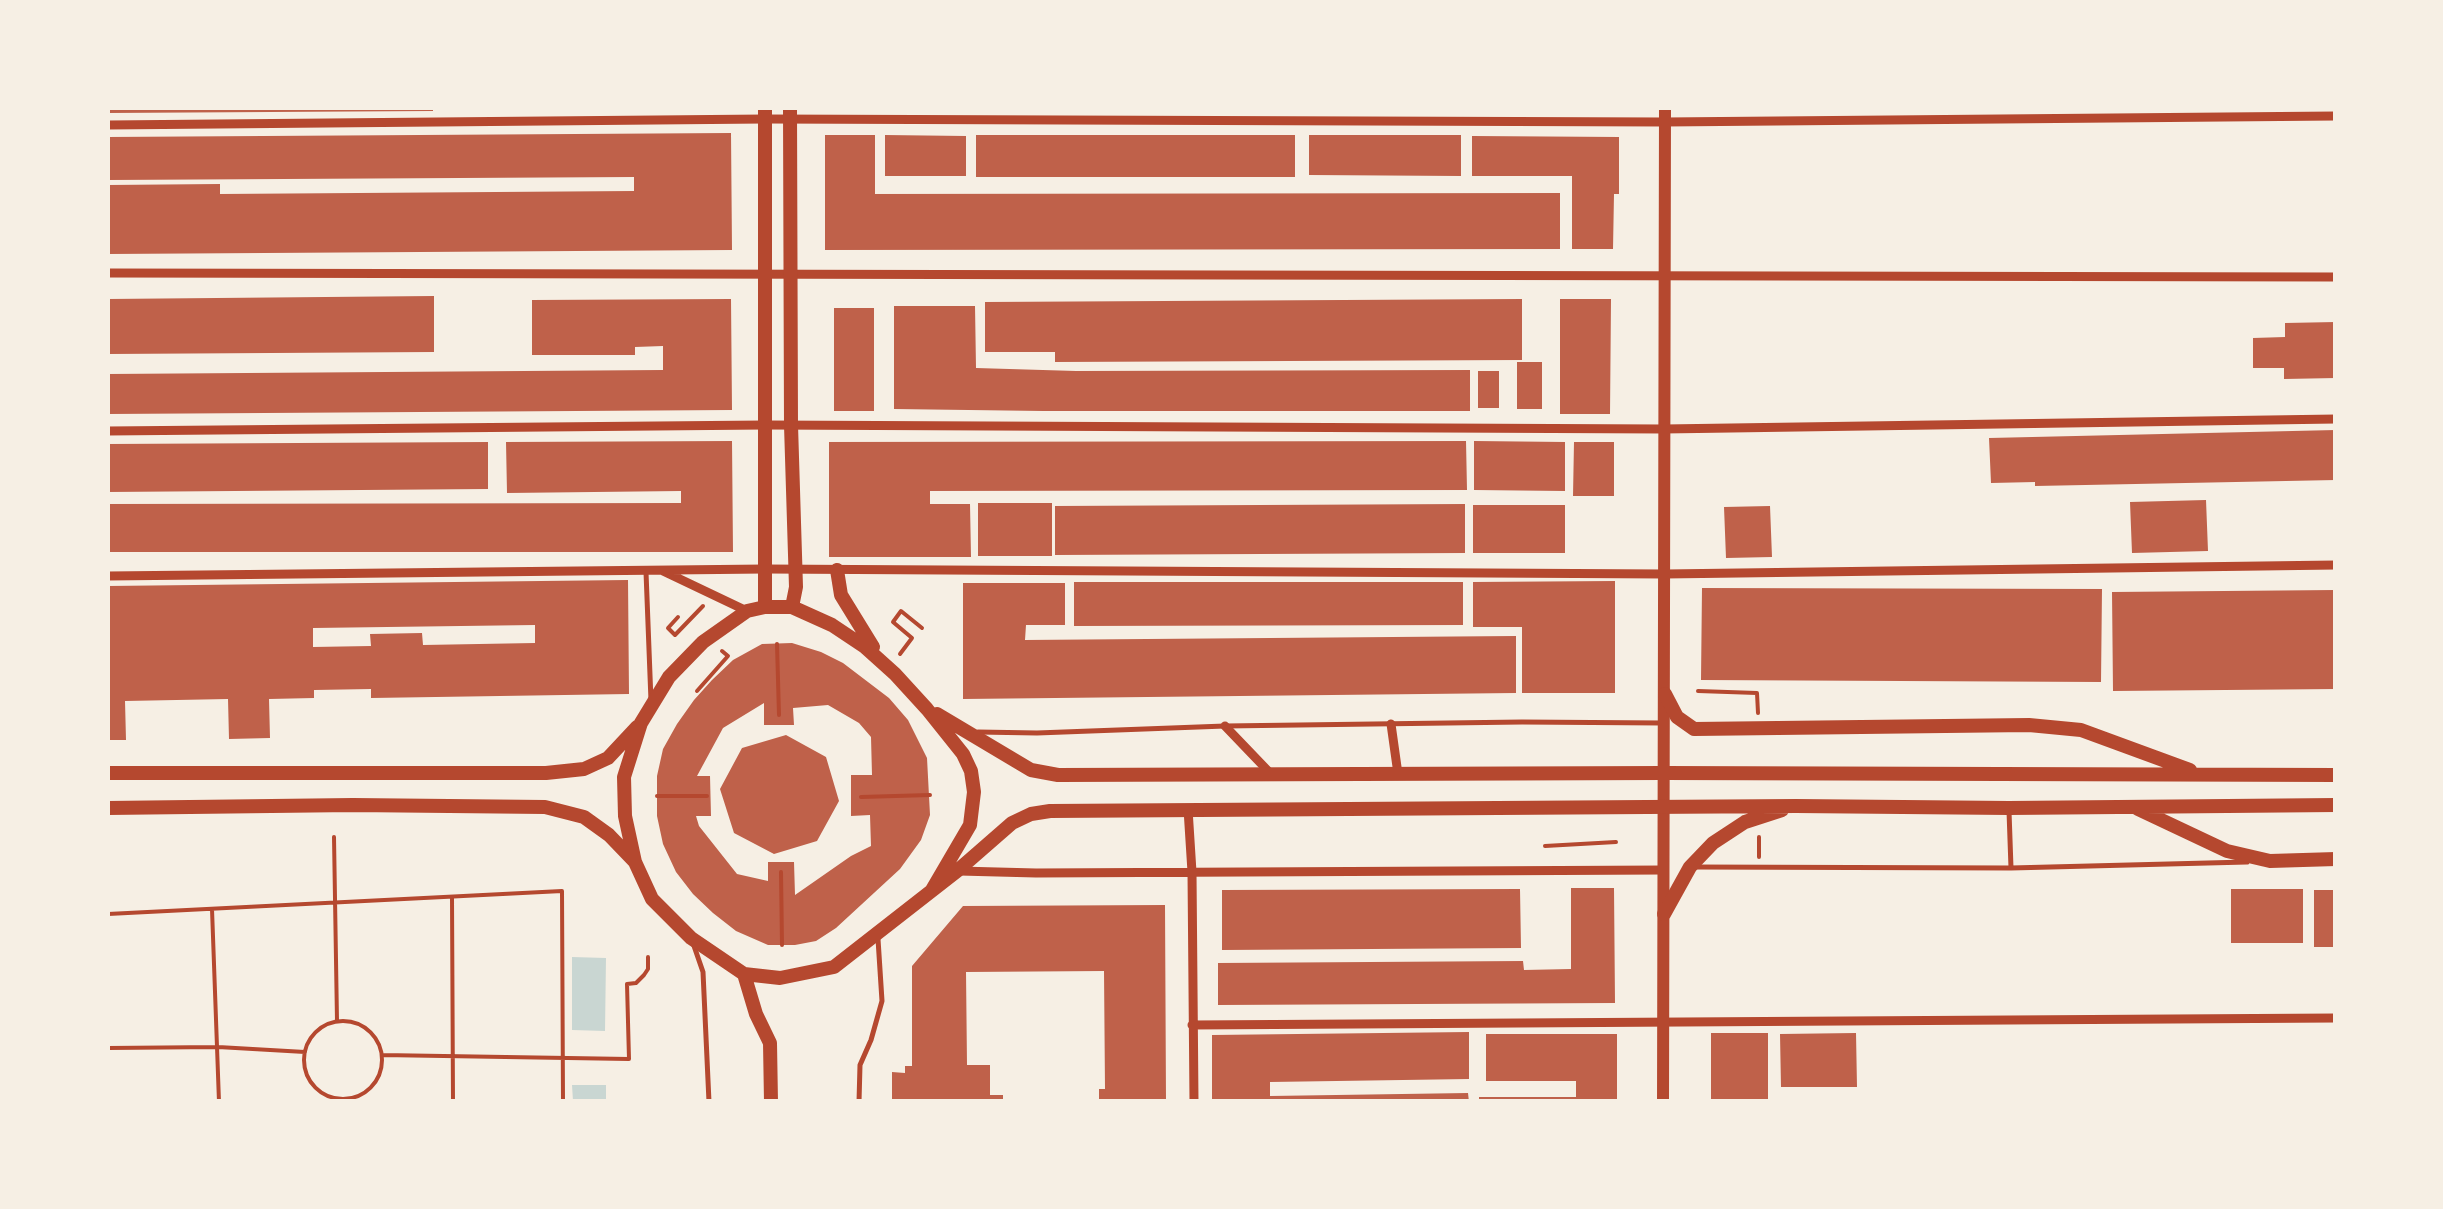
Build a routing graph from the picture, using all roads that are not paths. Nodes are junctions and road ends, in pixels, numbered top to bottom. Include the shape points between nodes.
1 (765, 113) edge
2 (790, 114) edge
3 (1665, 115) edge
4 (2336, 116) edge
5 (108, 125) edge
6 (108, 273) edge
7 (765, 274) junction
8 (790, 274) junction
9 (1664, 276) junction
10 (2336, 277) edge
11 (2336, 419) edge
12 (765, 425) junction
13 (791, 425) junction
14 (1664, 430) junction
15 (108, 431) edge
16 (2336, 565) edge
17 (765, 568) junction
18 (796, 569) junction
19 (646, 570) junction
20 (660, 570) junction
21 (837, 570) junction
22 (1665, 574) junction
23 (108, 576) edge
24 (765, 607) junction
25 (792, 608) junction
26 (747, 611) junction
27 (895, 674) junction
28 (1665, 694) junction
29 (650, 704) junction
30 (928, 709) junction
31 (640, 723) junction
32 (1665, 723) junction
33 (1391, 724) junction
34 (1225, 726) junction
35 (966, 732) junction
36 (108, 773) edge
37 (1664, 773) junction
38 (1271, 774) junction
39 (1398, 774) junction
40 (2200, 774) junction
41 (2336, 775) edge
42 (2336, 805) edge
43 (1796, 806) junction
44 (2133, 807) junction
45 (108, 808) edge
46 (1664, 808) junction
47 (2009, 808) junction
48 (1188, 809) junction
49 (2336, 859) edge
50 (2270, 861) junction
51 (635, 862) junction
52 (1690, 866) junction
53 (2011, 868) junction
54 (1664, 870) junction
55 (956, 871) junction
56 (1192, 872) junction
57 (932, 890) junction
58 (1664, 914) junction
59 (878, 935) junction
60 (691, 938) junction
61 (744, 974) junction
62 (2336, 1018) edge
63 (1664, 1022) junction
64 (1192, 1025) junction
65 (709, 1102) edge
66 (771, 1102) edge
67 (859, 1102) edge
68 (1194, 1102) edge
69 (1664, 1102) edge

1 - 2 street
1 - 5 street
1 - 7 main road
2 - 3 street
2 - 8 main road
3 - 4 street
3 - 9 main road
6 - 7 street
7 - 8 street
7 - 12 main road
8 - 9 street
8 - 13 main road
9 - 10 street
9 - 14 main road
11 - 14 street
12 - 13 street
12 - 15 street
12 - 17 main road
13 - 14 street
13 - 18 main road
14 - 22 main road
16 - 22 street
17 - 18 street
17 - 20 street
17 - 24 main road
18 - 21 street
18 - 25 main road
19 - 20 street
19 - 23 street
19 - 29 lane
20 - 26 street
21 - 22 street
21 - 27 main road via 852,616
22 - 28 main road
24 - 25 main road
24 - 26 main road
25 - 27 main road via 850,636
26 - 29 main road via 702,642
27 - 30 main road
28 - 32 main road
28 - 40 main road via 1677,718 1694,729 2029,725 2080,730
29 - 31 main road
30 - 35 main road
30 - 57 main road via 963,754 974,792 970,825
31 - 36 main road via 608,758 584,769 546,773
31 - 51 main road via 624,777
32 - 33 lane
32 - 37 main road
33 - 34 lane
33 - 39 street
34 - 35 lane
34 - 38 street
35 - 38 main road via 1031,770 1058,775
37 - 39 main road
37 - 40 main road
37 - 46 main road
38 - 39 main road
40 - 41 main road
42 - 44 main road
43 - 46 main road
43 - 47 main road
43 - 52 main road via 1744,822
44 - 47 main road
44 - 50 main road via 2226,851
45 - 51 main road via 545,808 584,817
46 - 48 main road
46 - 54 main road
47 - 53 lane
48 - 55 main road via 1031,814
48 - 56 street
49 - 50 main road
50 - 53 lane
51 - 60 main road via 652,899
52 - 53 lane
52 - 58 main road
54 - 56 street
54 - 58 main road
55 - 56 street
55 - 57 main road
56 - 64 street
57 - 59 main road
58 - 63 main road
59 - 61 main road via 834,968 780,978
59 - 67 lane via 882,1001 860,1065
60 - 61 main road
60 - 65 lane via 703,972
61 - 66 main road via 770,1043
62 - 63 street
63 - 64 street
63 - 69 main road
64 - 68 street

